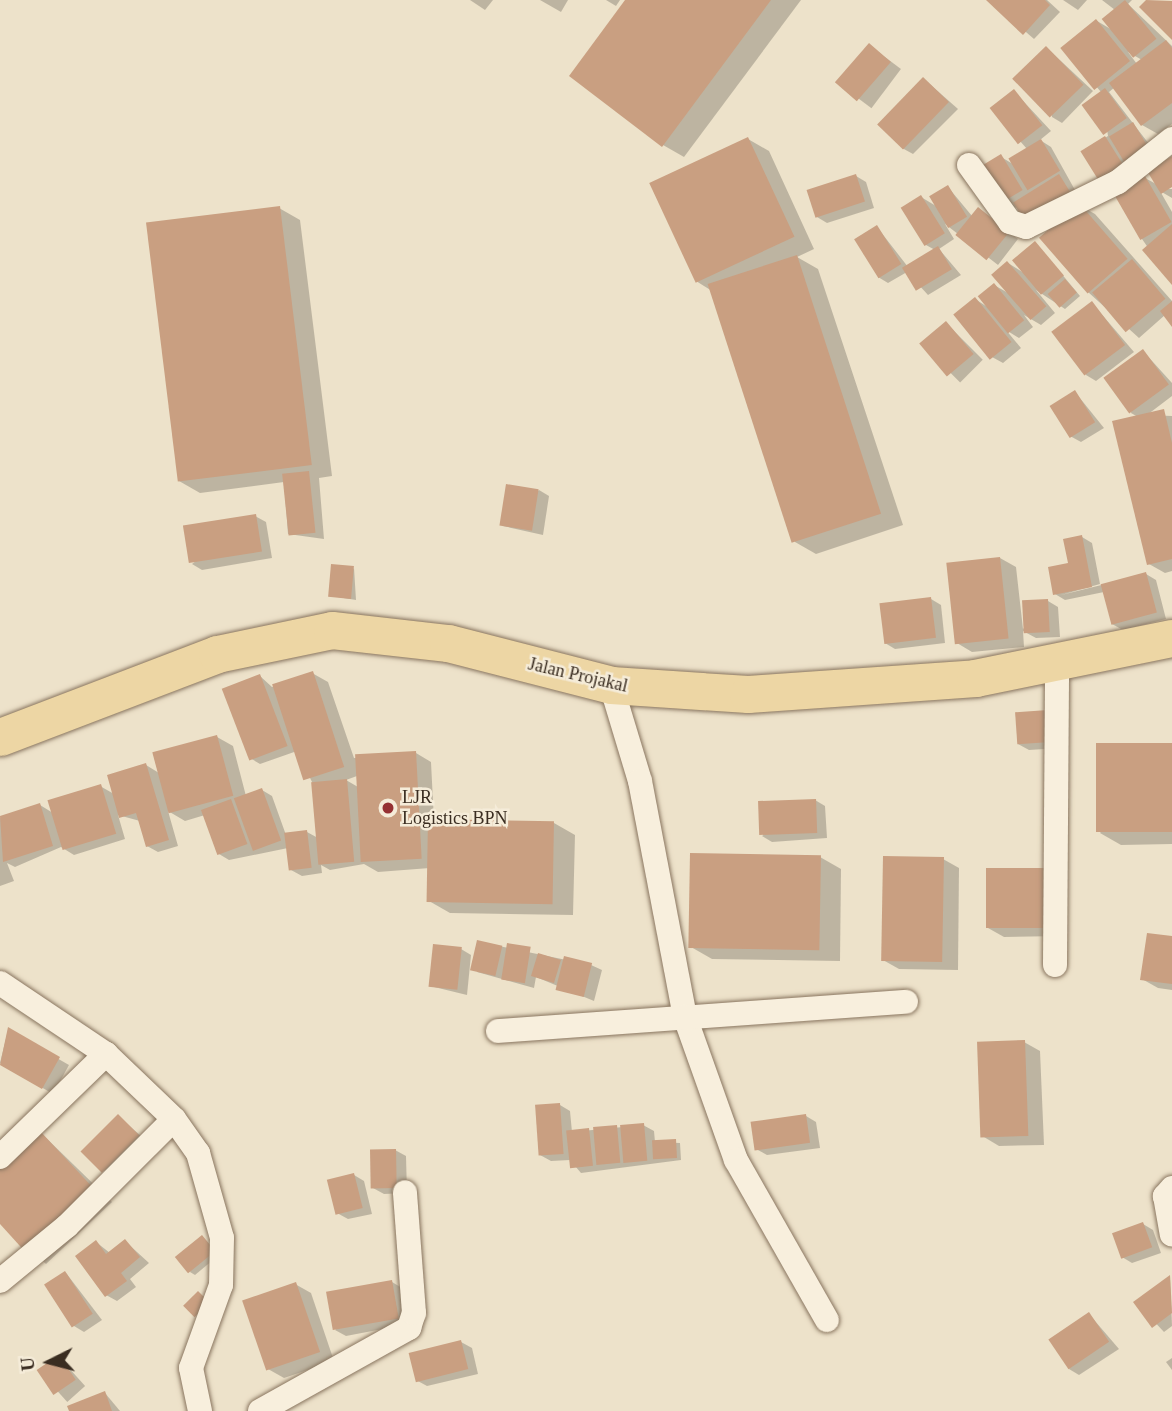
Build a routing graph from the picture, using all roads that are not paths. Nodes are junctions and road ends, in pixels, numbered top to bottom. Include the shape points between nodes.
1 (1172, 139) edge
2 (969, 165) dead end
3 (1172, 638) edge
4 (1057, 664) junction
5 (611, 685) junction
6 (0, 737) edge
7 (1055, 965) dead end
8 (0, 983) edge
9 (906, 1002) dead end
10 (685, 1017) junction
11 (498, 1031) dead end
12 (106, 1054) junction
13 (174, 1118) junction
14 (0, 1157) edge
15 (1172, 1188) edge
16 (405, 1192) dead end
17 (1172, 1234) edge
18 (0, 1281) edge
19 (827, 1321) dead end
20 (200, 1411) edge
21 (260, 1411) edge

1 - 2 street via 1118,182 1026,227 1010,222
3 - 4 main road, Jalan Projakal
4 - 5 main road, Jalan Projakal via 975,678 747,694
4 - 7 street
5 - 6 main road, Jalan Projakal via 448,643 332,630 217,654
5 - 10 street via 640,781
8 - 12 street
9 - 10 street
10 - 11 street
10 - 19 street via 736,1160
12 - 13 street
12 - 14 street
13 - 18 street via 67,1226
13 - 20 street via 198,1153 221,1227 221,1285 191,1368
15 - 17 street via 1165,1207
16 - 21 street via 414,1313 409,1328

